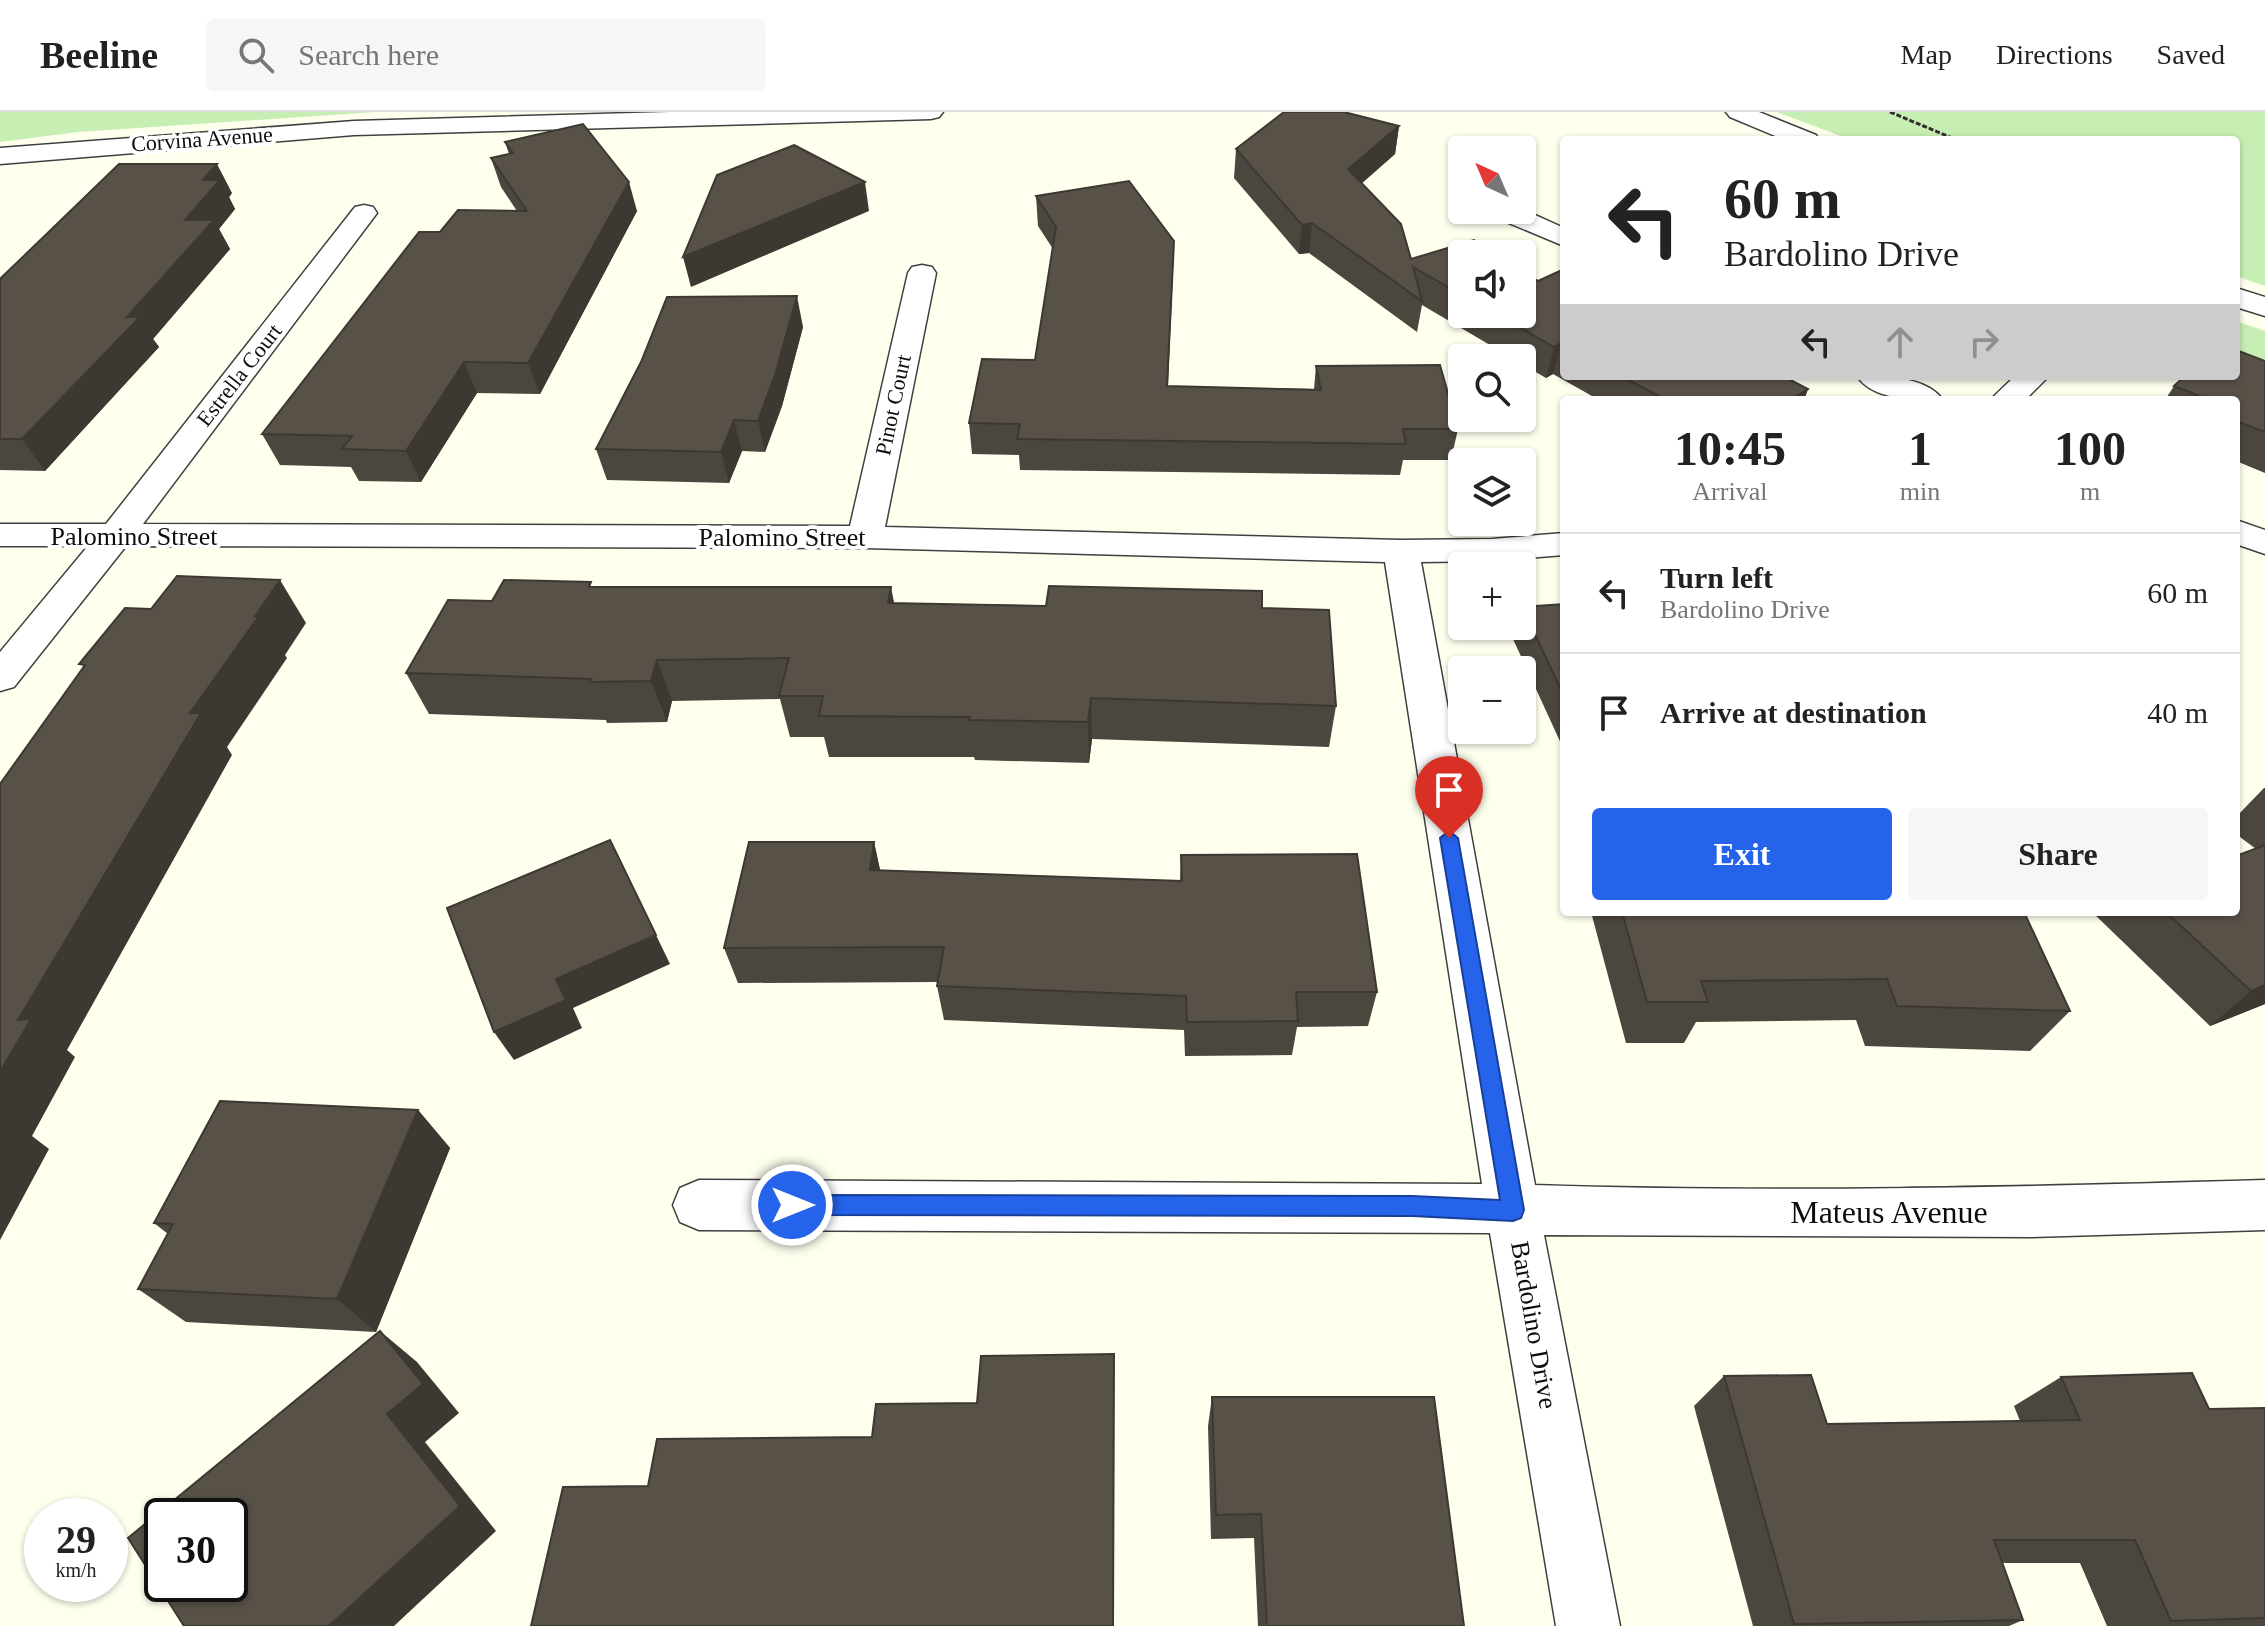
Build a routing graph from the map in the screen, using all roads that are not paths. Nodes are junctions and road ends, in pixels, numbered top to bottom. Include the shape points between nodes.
1 (931, 112) edge
2 (1738, 112) edge
3 (1797, 136) edge
4 (0, 156) edge
5 (364, 213) dead end
6 (1532, 224) edge
7 (1560, 236) edge
8 (922, 273) dead end
9 (2240, 298) edge
10 (2265, 307) edge
11 (1881, 380) edge
12 (2029, 380) edge
13 (1918, 396) edge
14 (2011, 396) edge
15 (2240, 533) edge
16 (0, 535) edge
17 (865, 537) junction
18 (114, 538) junction
19 (2265, 543) edge
20 (1560, 544) edge
21 (1401, 551) junction
22 (0, 678) edge
23 (699, 1205) dead end
24 (2265, 1205) edge
25 (1513, 1210) junction
26 (1588, 1626) edge

1 - 4 street, Corvina Avenue via 354,128
2 - 3 street
5 - 18 street, Estrella Court
6 - 7 street
8 - 17 street, Pinot Court
9 - 10 street
11 - 13 street
12 - 14 street
15 - 19 street
16 - 18 street, Palomino Street
17 - 18 street, Palomino Street
17 - 21 street, Palomino Street
18 - 22 street, Estrella Court
20 - 21 street, Palomino Street
21 - 25 street, Bardolino Drive
23 - 25 street, Mateus Avenue
24 - 25 street, Mateus Avenue via 2032,1212
25 - 26 street, Bardolino Drive

